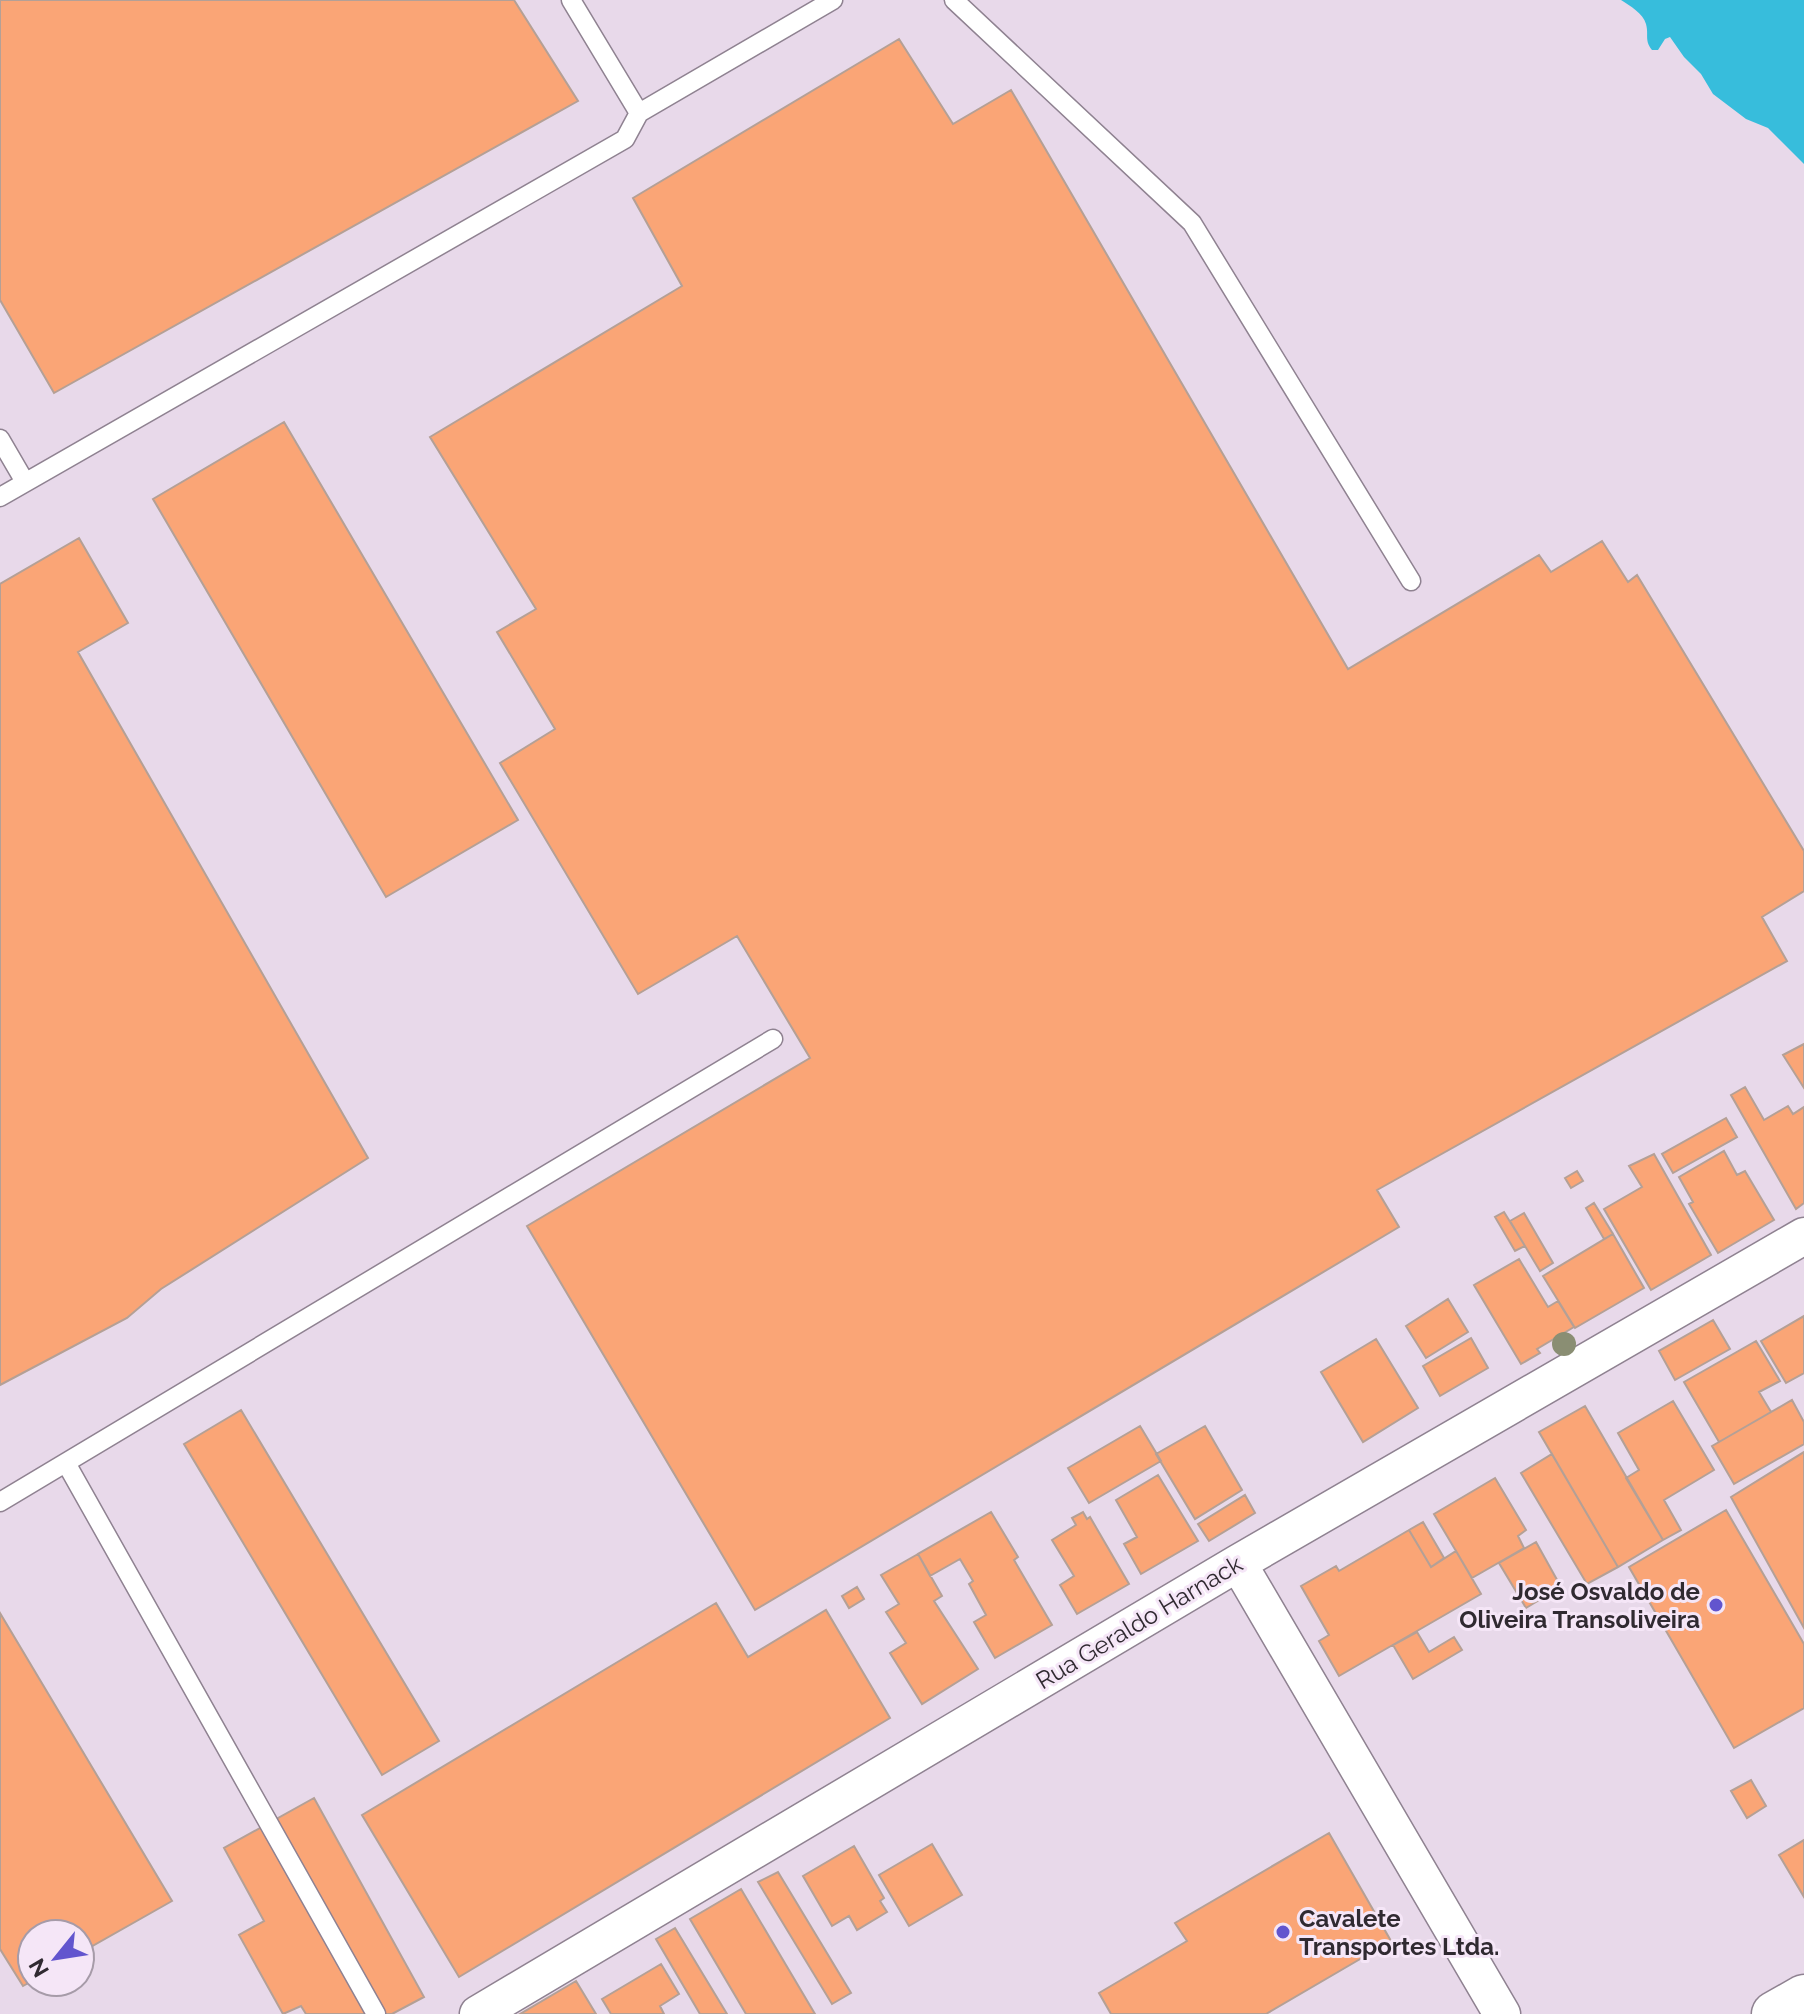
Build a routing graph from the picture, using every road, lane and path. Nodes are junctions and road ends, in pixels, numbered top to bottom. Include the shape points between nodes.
1 (571, 0) edge
2 (833, 0) edge
3 (954, 0) edge
4 (639, 113) junction
5 (0, 439) edge
6 (25, 482) junction
7 (0, 497) edge
8 (1411, 581) dead end
9 (773, 1039) dead end
10 (1804, 1236) edge
11 (66, 1463) junction
12 (0, 1502) edge
13 (1238, 1563) junction
14 (1804, 1997) edge
15 (376, 2014) edge
16 (478, 2014) edge
17 (1502, 2014) edge
18 (1774, 2014) edge

1 - 4 lane
2 - 4 lane
3 - 8 lane via 1192,223
4 - 6 lane via 625,139
5 - 6 lane
6 - 7 lane
9 - 11 lane
10 - 13 street, Rua Geraldo Harnack
11 - 12 lane
11 - 15 lane
13 - 16 street, Rua Geraldo Harnack
13 - 17 street
14 - 18 main road

